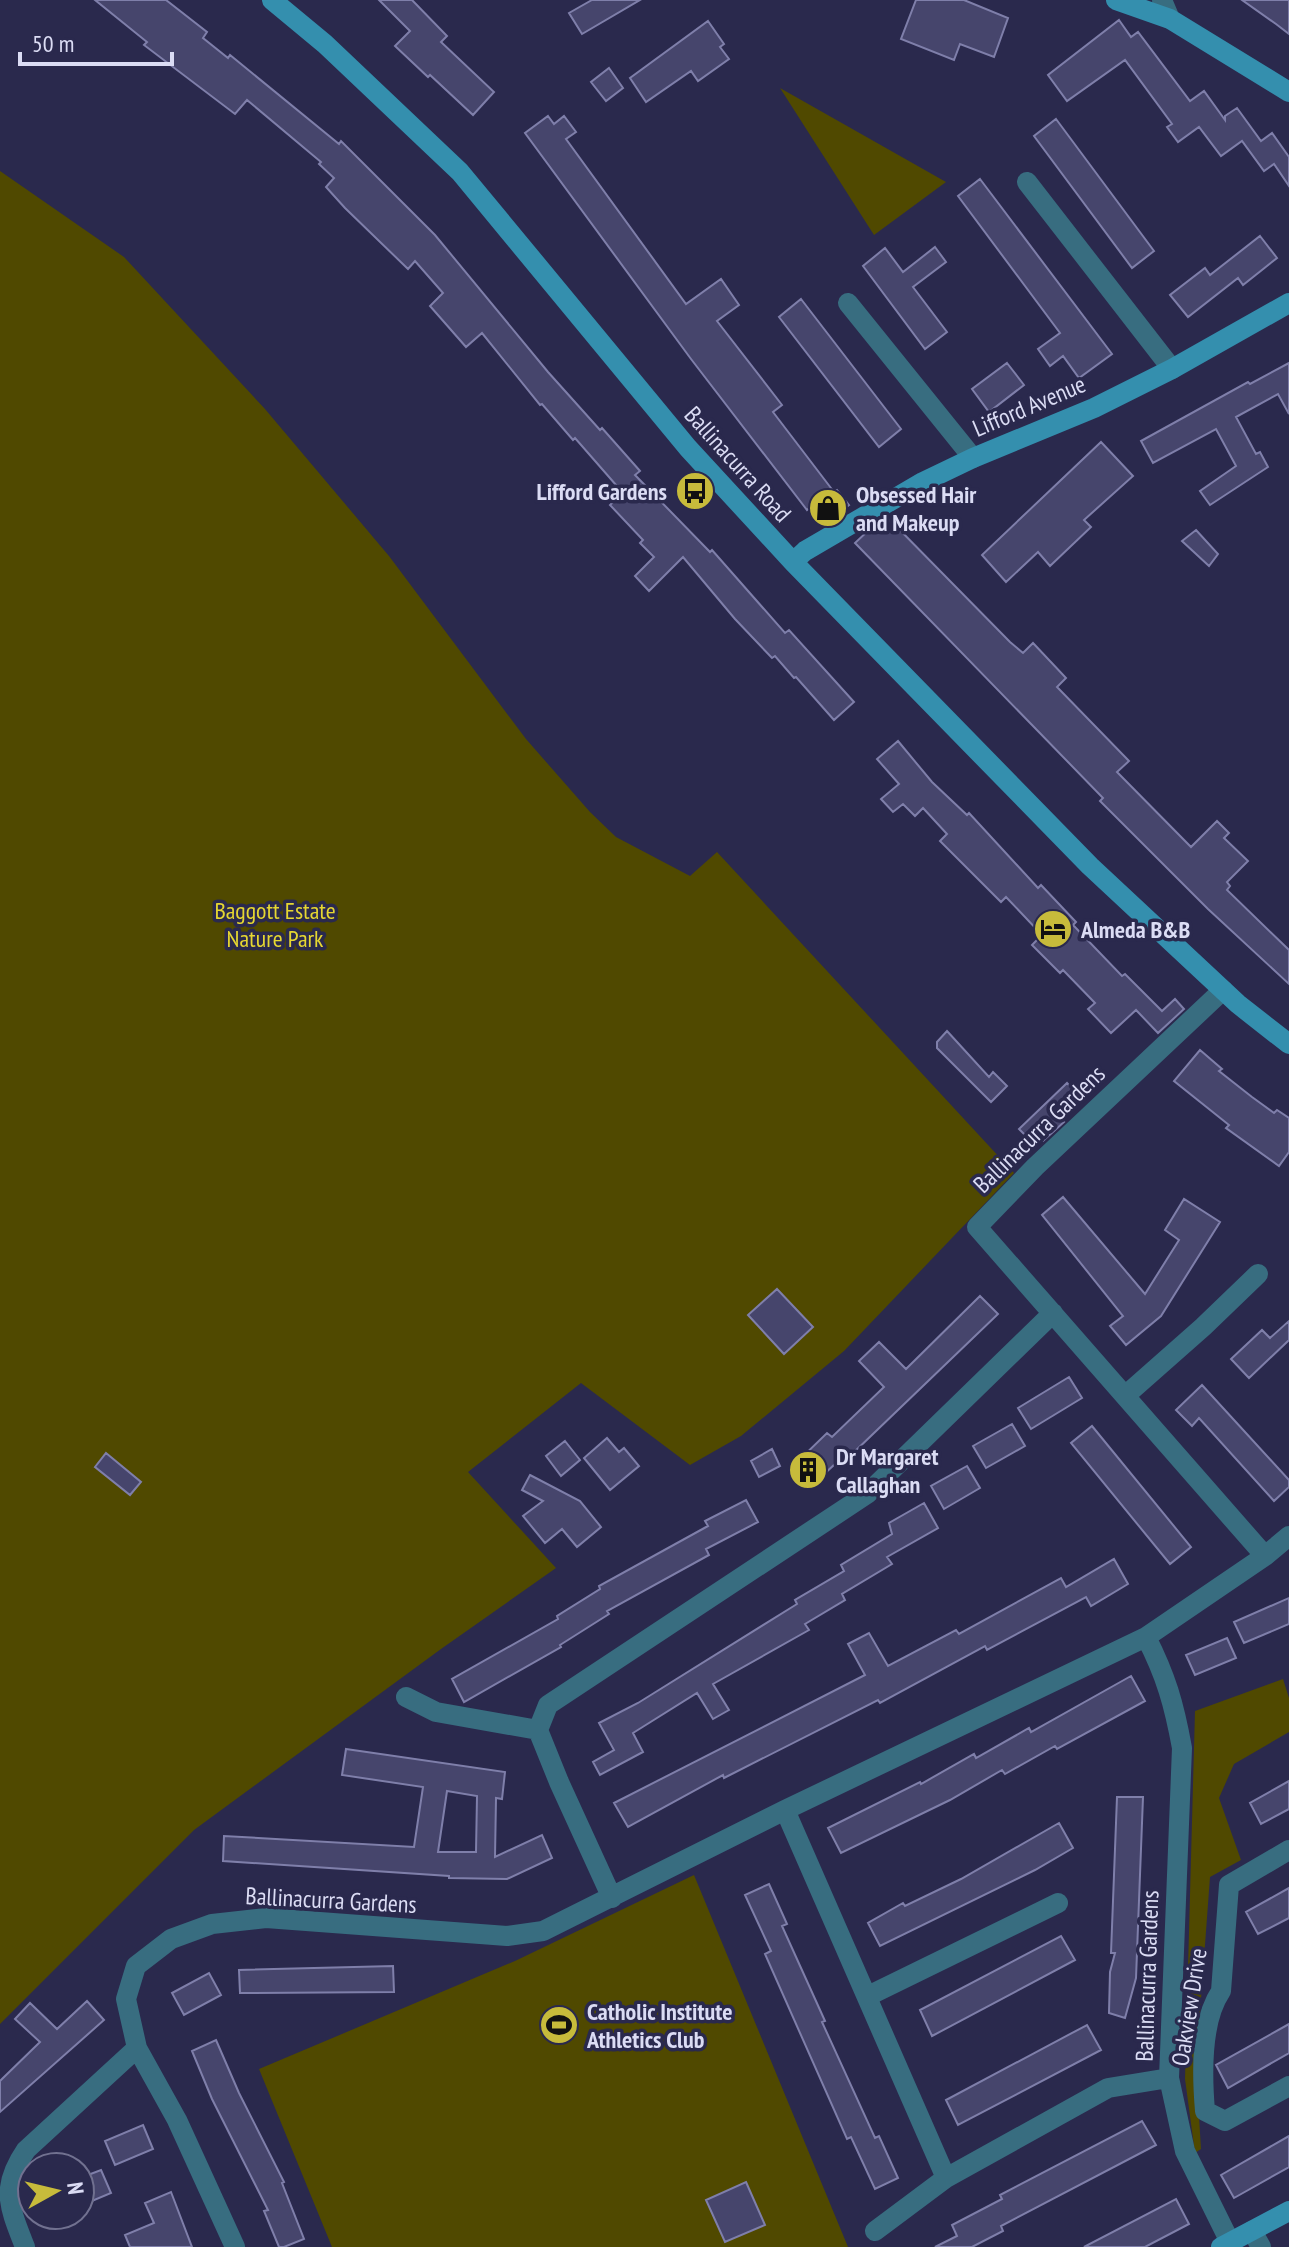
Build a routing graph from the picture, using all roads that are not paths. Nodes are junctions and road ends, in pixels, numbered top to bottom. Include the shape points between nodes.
1 (272, 0) edge
2 (1116, 0) edge
3 (1166, 10) edge
4 (1289, 92) edge
5 (1027, 182) dead end
6 (848, 303) dead end
7 (1289, 303) edge
8 (1172, 369) junction
9 (973, 458) junction
10 (793, 562) junction
11 (1223, 990) junction
12 (1289, 1044) edge
13 (1258, 1274) dead end
14 (1053, 1313) junction
15 (1126, 1395) junction
16 (1289, 1536) edge
17 (1265, 1556) junction
18 (1146, 1637) junction
19 (406, 1697) dead end
20 (538, 1730) junction
21 (785, 1810) junction
22 (1289, 1850) edge
23 (612, 1898) junction
24 (1058, 1903) dead end
25 (868, 1996) junction
26 (137, 2048) junction
27 (1169, 2078) junction
28 (1289, 2086) edge
29 (946, 2178) junction
30 (1289, 2211) edge
31 (875, 2231) dead end
32 (1257, 2239) edge
33 (1226, 2244) edge
34 (25, 2247) edge
35 (235, 2247) edge

1 - 10 main road, Ballinacurra Road via 460,172 688,448
2 - 3 main road
3 - 4 main road
5 - 8 street
6 - 9 street
7 - 8 main road, Lifford Avenue
8 - 9 main road, Lifford Avenue via 1088,411
9 - 10 main road, Lifford Avenue via 923,482
10 - 11 main road, Ballinacurra Road via 1090,866
11 - 12 main road, Ballinacurra Road
11 - 14 street, Ballinacurra Gardens via 977,1227
13 - 15 street
14 - 15 street, Ballinacurra Gardens
14 - 20 street via 867,1494 548,1705
15 - 17 street, Ballinacurra Gardens
16 - 17 street, Ballinacurra Gardens
17 - 18 street, Ballinacurra Gardens
18 - 21 street, Ballinacurra Gardens
18 - 27 street, Ballinacurra Gardens via 1165,1675 1182,1748
19 - 20 street via 436,1712
20 - 23 street
21 - 23 street, Ballinacurra Gardens
21 - 25 street
22 - 28 street, Oakview Drive via 1229,1885 1221,1991 1213,2004 1202,2070 1205,2111 1225,2121
23 - 26 street, Ballinacurra Gardens via 543,1931 507,1936 266,1918 212,1924 171,1939 136,1966 126,1999
24 - 25 street
25 - 29 street
26 - 34 street via 11,2169 7,2201
26 - 35 street, Ballinacurra Gardens via 177,2120
27 - 29 street, Ballinacurra Gardens via 1108,2088
27 - 33 street via 1185,2151
29 - 31 street, Ballinacurra Gardens
30 - 32 main road
32 - 33 main road

